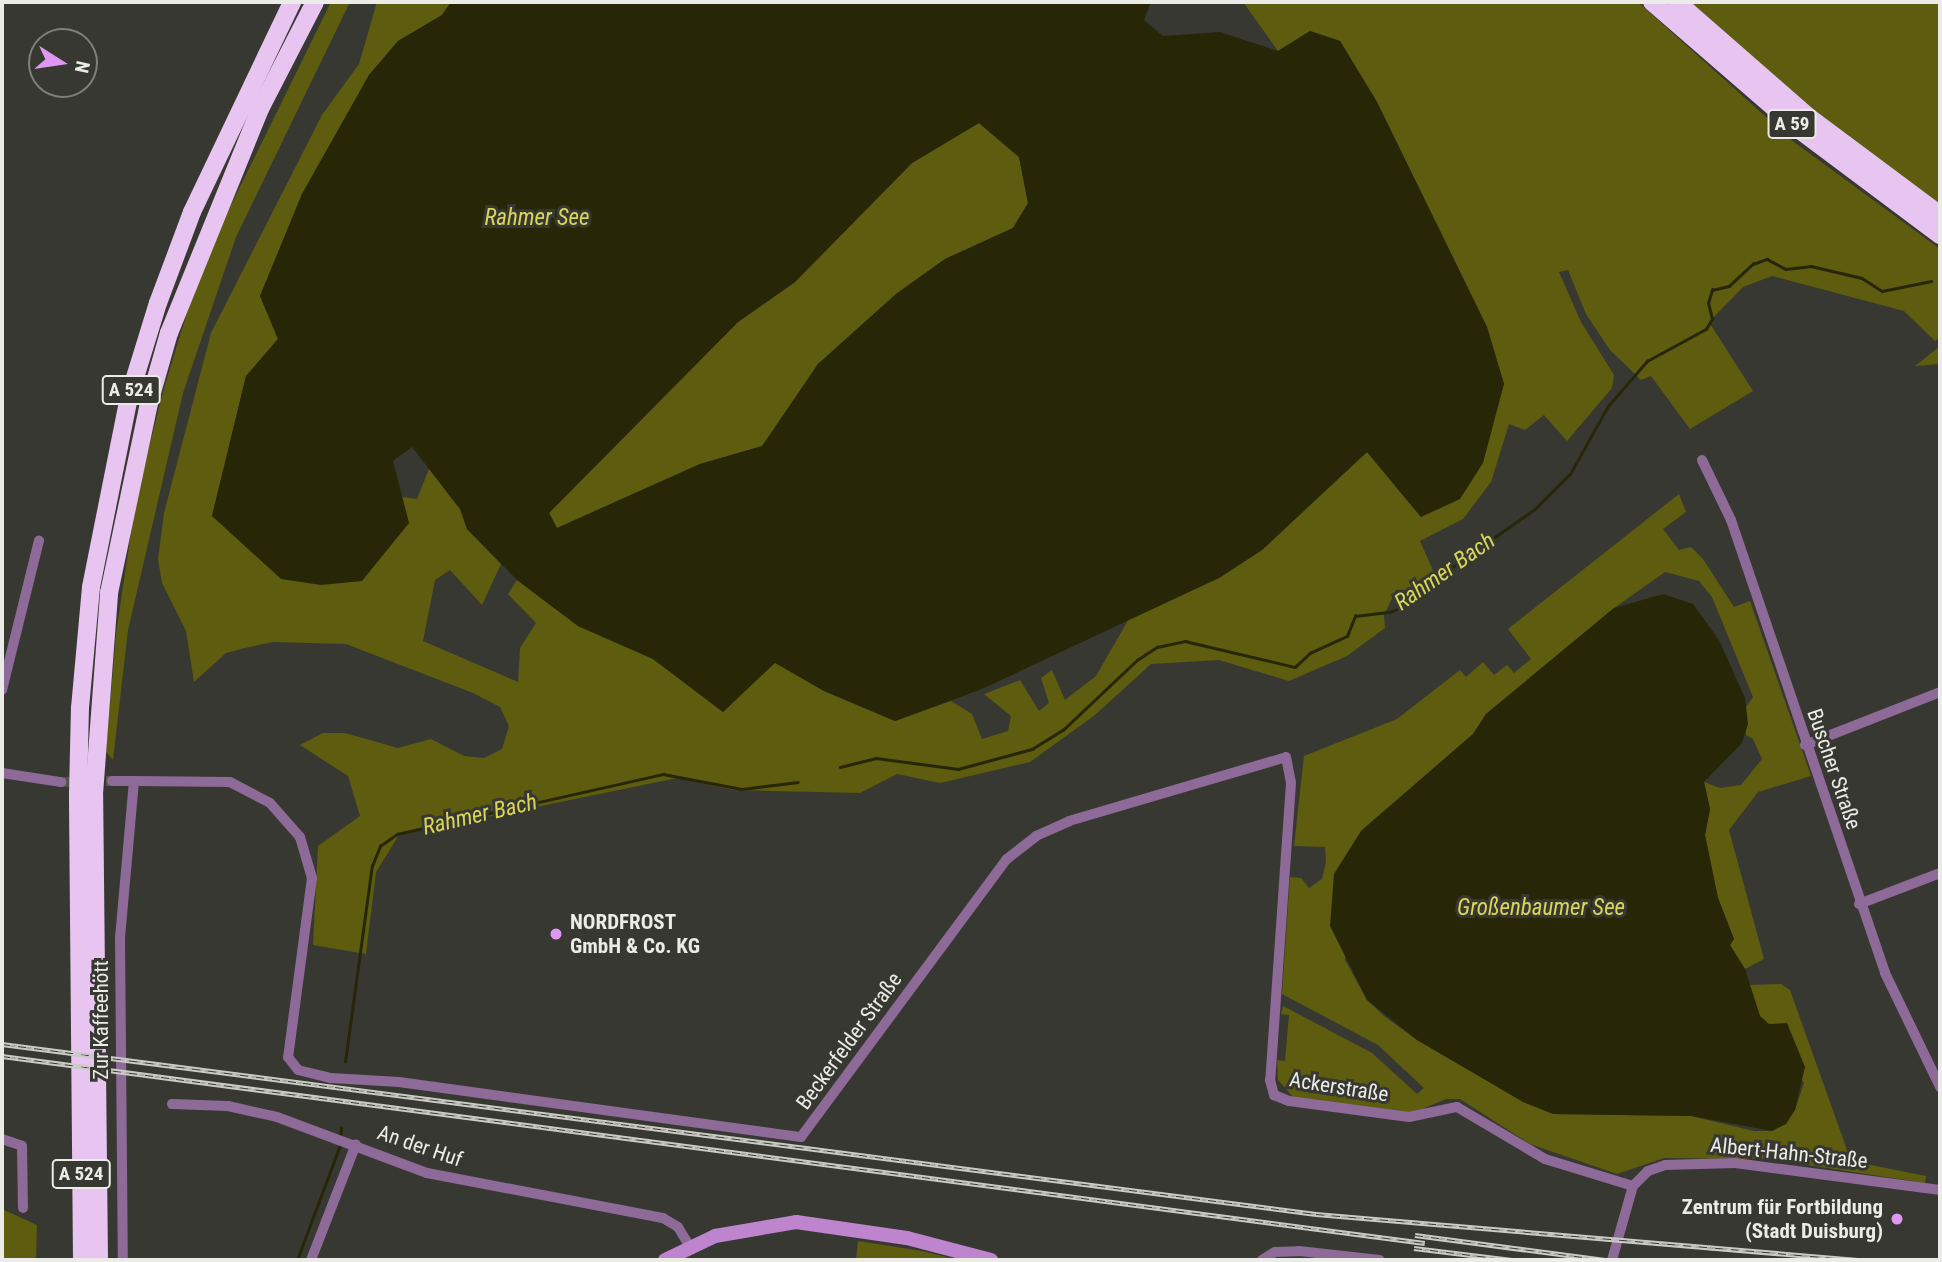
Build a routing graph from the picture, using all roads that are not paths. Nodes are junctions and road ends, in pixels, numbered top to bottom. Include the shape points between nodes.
1 (292, 2) edge
2 (315, 2) edge
3 (1652, 2) edge
4 (1677, 2) edge
5 (1940, 215) edge
6 (1940, 235) edge
7 (1702, 460) dead end
8 (39, 541) dead end
9 (2, 690) edge
10 (1940, 692) edge
11 (1805, 745) junction
12 (1286, 758) joint
13 (87, 766) junction
14 (2, 773) edge
15 (111, 781) tunnel mouth
16 (134, 781) junction
17 (61, 782) tunnel mouth
18 (1940, 873) edge
19 (1859, 904) junction
20 (1940, 1087) edge
21 (88, 1089) junction
22 (172, 1104) dead end
23 (2, 1139) edge
24 (351, 1142) junction
25 (1633, 1185) junction
26 (1940, 1191) edge
27 (23, 1208) dead end
28 (689, 1245) junction
29 (82, 1260) edge
30 (99, 1260) edge
31 (123, 1260) edge
32 (311, 1260) edge
33 (665, 1260) edge
34 (991, 1260) edge
35 (1263, 1260) edge
36 (1380, 1260) edge
37 (1612, 1260) edge

1 - 13 highway, A 524 via 192,212 129,397 91,587
2 - 13 highway, A 524 via 260,109 169,332 149,403 109,593
3 - 6 highway, A 59 via 1801,131
4 - 5 highway, A 59 via 1810,118
7 - 11 street, Buscher Straße via 1731,520
8 - 9 street
10 - 11 street
11 - 19 street, Buscher Straße
12 - 16 street, Beckerfelder Straße via 1069,821 1037,836 1007,859 801,1137 399,1082 331,1078 298,1070 291,1063 312,897 310,861 300,836 270,803 230,782
12 - 25 street, Ackerstraße via 1291,783 1270,1080 1274,1095 1289,1101 1409,1117 1457,1107 1545,1159
13 - 21 highway, A 524
14 - 17 street
15 - 16 street
16 - 31 street, Zur Kaffeehött via 120,937
18 - 19 street
19 - 20 street, Buscher Straße via 1885,973
21 - 29 highway, A 524
21 - 30 highway, A 524
22 - 24 street, An der Huf via 228,1106
23 - 27 street via 22,1146
24 - 28 street, An der Huf via 427,1173 663,1218 678,1227
24 - 32 street
25 - 26 street, Albert-Hahn-Straße via 1648,1171 1665,1166 1720,1163
25 - 37 street
28 - 33 main road
28 - 34 main road via 796,1222 907,1238
35 - 36 street via 1275,1252 1299,1251

